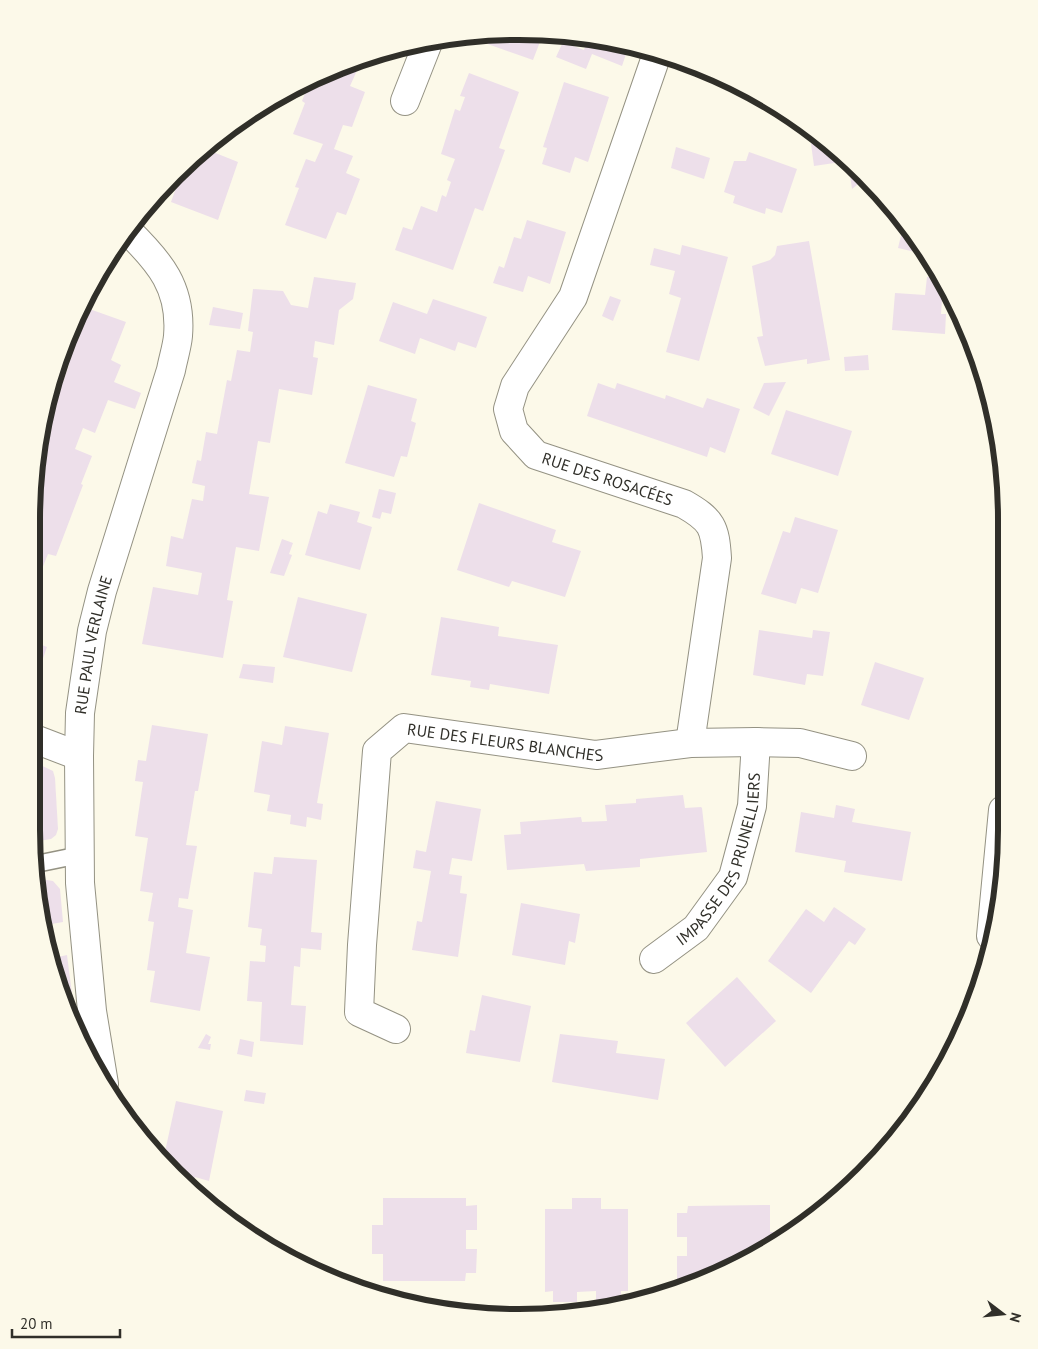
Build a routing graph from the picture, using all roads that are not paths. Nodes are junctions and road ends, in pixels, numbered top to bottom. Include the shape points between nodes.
1 (425, 49) edge
2 (656, 60) edge
3 (405, 100) dead end
4 (133, 236) edge
5 (40, 741) edge
6 (756, 742) junction
7 (690, 743) junction
8 (79, 756) junction
9 (852, 756) dead end
10 (80, 855) junction
11 (41, 863) edge
12 (654, 959) dead end
13 (396, 1029) dead end
14 (101, 1064) edge

1 - 3 street
2 - 7 street, RUE DES ROSACÉES via 573,297 516,386 508,409 514,431 536,455 684,504 700,512 711,524 717,558
4 - 8 street, RUE PAUL VERLAINE via 167,277 178,305 178,337 171,370 92,631 80,713
5 - 8 street
6 - 7 street, RUE DES FLEURS BLANCHES
6 - 9 street, RUE DES FLEURS BLANCHES via 800,743
6 - 12 street, IMPASSE DES PRUNELLIERS via 752,806 733,877 696,928
7 - 13 street, RUE DES FLEURS BLANCHES via 596,755 404,728 376,751 359,1012
8 - 10 street, RUE PAUL VERLAINE
10 - 11 lane
10 - 14 street, RUE PAUL VERLAINE via 92,1011

